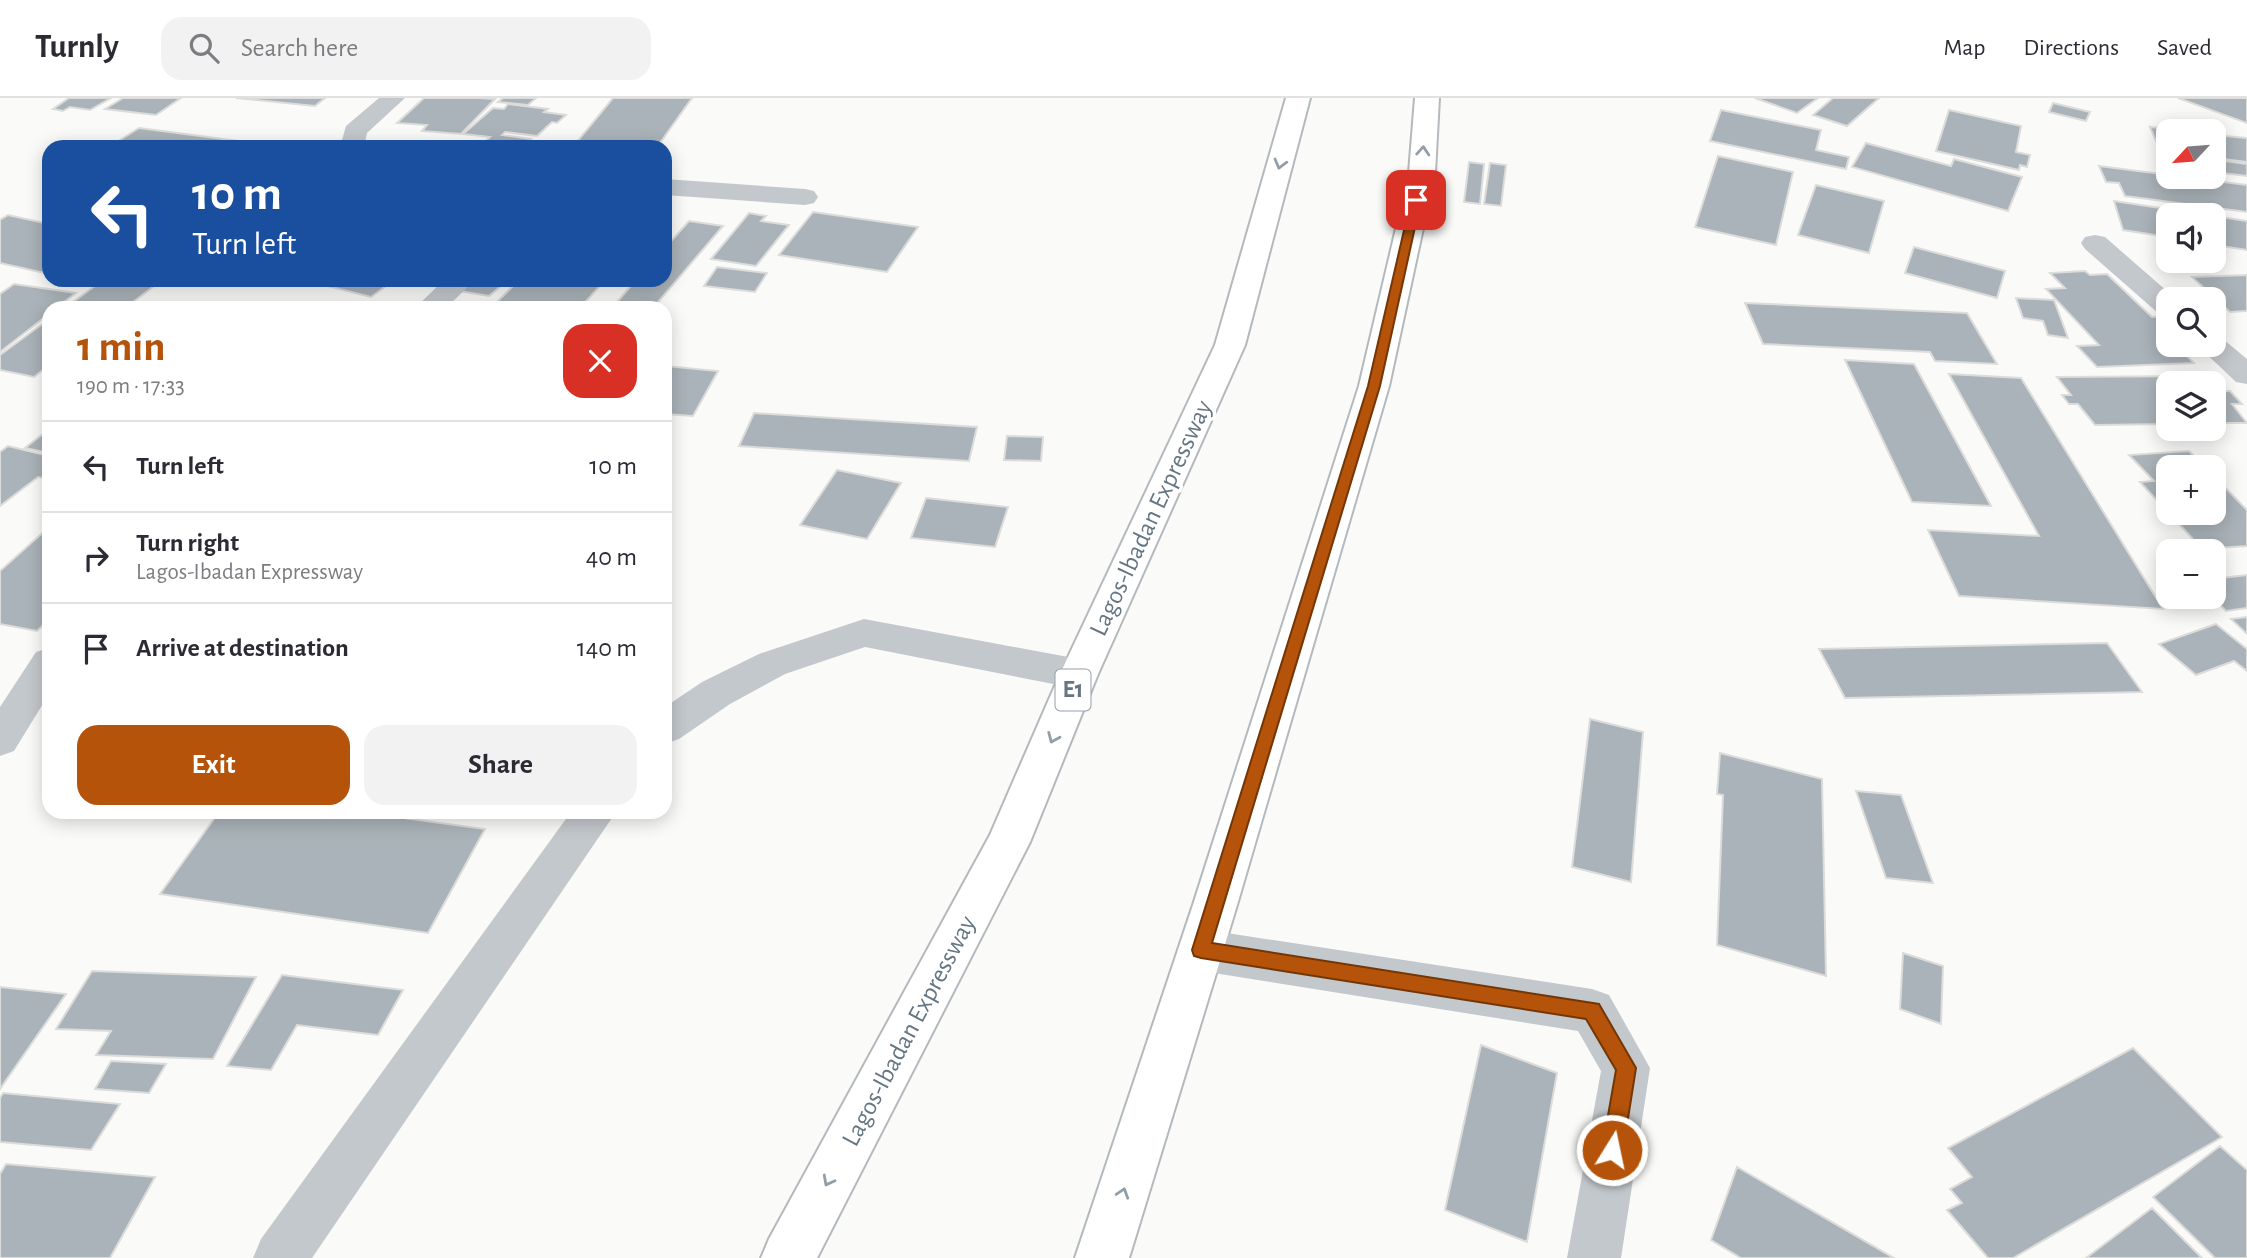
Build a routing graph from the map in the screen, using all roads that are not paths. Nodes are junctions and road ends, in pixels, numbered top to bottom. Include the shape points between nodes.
1 (393, 98) edge
2 (1298, 98) edge
3 (1427, 98) edge
4 (353, 140) edge
5 (672, 188) edge
6 (805, 197) dead end
7 (2095, 243) dead end
8 (453, 287) edge
9 (2156, 296) edge
10 (437, 301) edge
11 (2226, 357) edge
12 (2247, 375) edge
13 (42, 673) edge
14 (1079, 674) junction
15 (672, 723) edge
16 (0, 740) edge
17 (590, 819) edge
18 (1201, 950) junction
19 (280, 1258) edge
20 (788, 1258) edge
21 (1102, 1258) edge
22 (1594, 1258) edge

1 - 4 street via 355,131
2 -> 14 highway, Lagos-Ibadan Expressway / E1 via 1230,345
18 -> 3 highway via 1374,386 1422,173
5 - 6 street
7 - 9 street
8 - 10 street
11 - 12 street
13 - 16 street
14 - 15 street via 864,633 772,664 716,693
14 -> 20 highway, Lagos-Ibadan Expressway / E1 via 1009,842
17 - 19 street
21 -> 18 highway
18 - 22 street via 1592,1011 1626,1068

